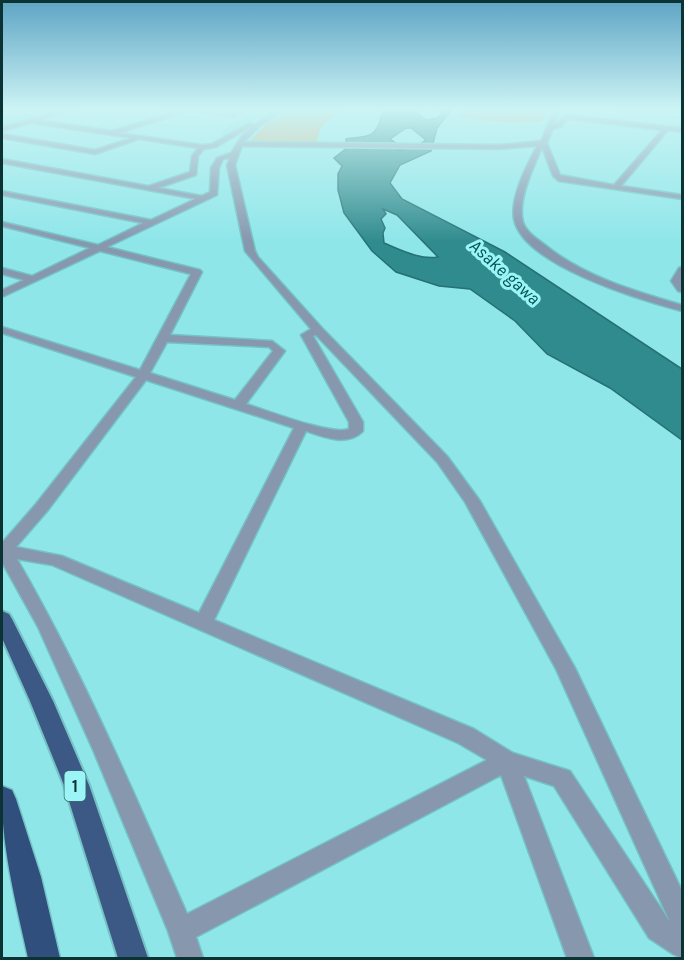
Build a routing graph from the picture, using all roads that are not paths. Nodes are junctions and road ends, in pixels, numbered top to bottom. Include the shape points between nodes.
1 (197, 153) edge
2 (231, 153) edge
3 (236, 153) edge
4 (537, 153) edge
5 (548, 153) edge
6 (646, 153) edge
7 (2, 161) edge
8 (616, 187) junction
9 (152, 188) junction
10 (2, 193) edge
11 (682, 197) edge
12 (202, 198) junction
13 (149, 222) junction
14 (2, 225) edge
15 (98, 247) junction
16 (682, 270) edge
17 (2, 271) edge
18 (33, 279) junction
19 (682, 289) edge
20 (2, 295) edge
21 (682, 308) edge
22 (2, 330) edge
23 (318, 330) junction
24 (163, 338) junction
25 (143, 376) junction
26 (238, 406) junction
27 (302, 426) junction
28 (3, 550) edge
29 (2, 619) edge
30 (203, 623) junction
31 (507, 761) junction
32 (2, 799) edge
33 (682, 918) edge
34 (181, 931) junction
35 (682, 945) edge
36 (44, 958) edge
37 (134, 958) edge
38 (190, 958) edge
39 (580, 958) edge

1 - 9 street via 193,173
2 - 12 street via 220,158 213,172 214,193
3 - 23 street via 231,165 250,251
4 - 21 street via 518,206 519,222 527,236 567,266 596,281
5 - 8 street via 558,176
6 - 8 street
7 - 9 street
8 - 11 street
9 - 12 street
10 - 13 street
12 - 13 street
13 - 15 street
14 - 15 street
15 - 18 street
15 - 24 street via 197,272
16 - 19 street via 676,281
17 - 18 street
18 - 20 street
22 - 25 street
23 - 27 street via 308,335 356,422 356,431 350,436 339,436
23 - 33 street via 442,459 472,501 565,668
24 - 25 street
24 - 26 street via 272,344 279,351
25 - 26 street
25 - 28 street via 42,507
26 - 27 street
27 - 30 street
28 - 30 street via 56,560
28 - 34 street via 67,669
29 - 37 highway, 1 via 68,765
30 - 31 street via 466,736
31 - 34 street
31 - 35 street via 562,778 658,929
31 - 39 street
32 - 36 highway via 26,877
34 - 38 street

